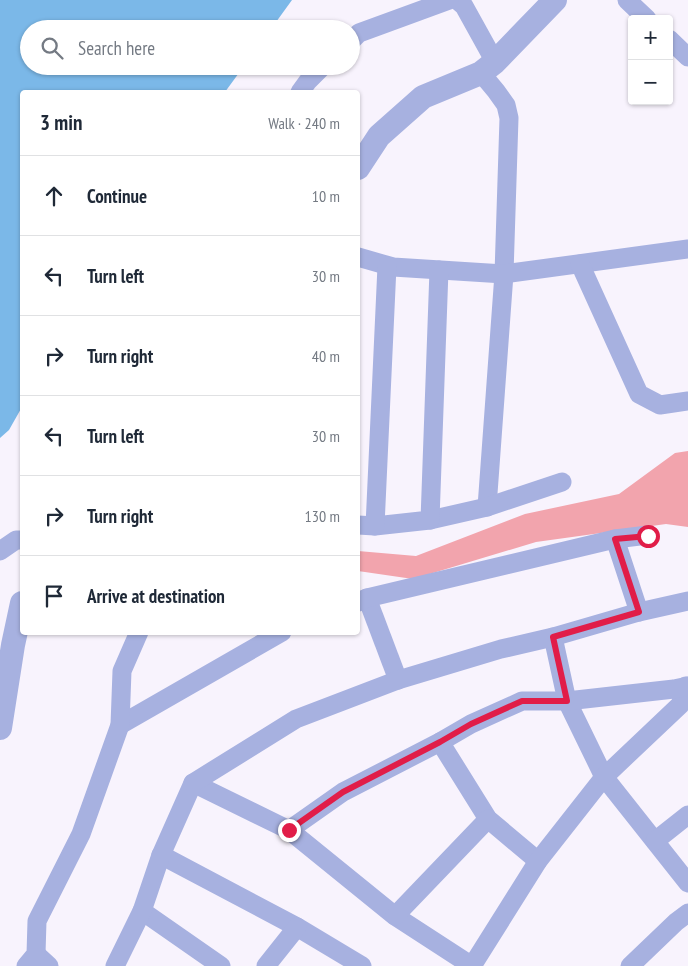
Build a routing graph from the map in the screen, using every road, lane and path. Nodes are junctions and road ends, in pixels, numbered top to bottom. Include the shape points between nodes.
1 (448, 0) edge
2 (458, 0) edge
3 (555, 0) edge
4 (627, 0) edge
5 (643, 15) edge
6 (360, 34) edge
7 (673, 43) edge
8 (688, 57) edge
9 (488, 67) junction
10 (313, 75) edge
11 (301, 90) edge
12 (360, 165) edge
13 (688, 249) edge
14 (360, 258) edge
15 (580, 264) junction
16 (387, 266) junction
17 (439, 270) junction
18 (504, 274) junction
19 (688, 401) edge
20 (562, 482) dead end
21 (487, 507) junction
22 (430, 520) junction
23 (366, 525) edge
24 (648, 536) dead end
25 (615, 539) junction
26 (20, 540) edge
27 (0, 551) edge
28 (362, 600) edge
29 (688, 601) edge
30 (20, 612) edge
31 (639, 612) junction
32 (138, 635) edge
33 (277, 635) edge
34 (553, 637) junction
35 (398, 680) junction
36 (687, 686) edge
37 (567, 701) junction
38 (120, 725) junction
39 (0, 728) edge
40 (440, 742) junction
41 (604, 777) junction
42 (193, 783) junction
43 (688, 815) edge
44 (488, 819) junction
45 (289, 830) junction
46 (655, 841) junction
47 (161, 855) junction
48 (538, 861) junction
49 (688, 883) edge
50 (142, 911) junction
51 (688, 913) edge
52 (395, 916) junction
53 (297, 927) junction
54 (37, 962) edge
55 (115, 966) edge
56 (221, 966) edge
57 (266, 966) edge
58 (362, 966) edge
59 (630, 966) edge

1 - 6 street
2 - 9 street via 464,6
3 - 9 street
4 - 5 street
7 - 8 street
9 - 12 street via 423,97 379,136
9 - 18 street via 496,91 506,105 508,118
10 - 11 street
13 - 15 street
14 - 16 street
15 - 18 street
15 - 19 street via 639,394 660,405
16 - 17 street
16 - 23 street
17 - 18 street
17 - 22 street
18 - 21 street
20 - 21 street
21 - 22 street
22 - 23 street
24 - 25 street
25 - 28 street
25 - 31 street
26 - 27 street
28 - 35 street
29 - 31 street
30 - 39 street
31 - 34 street
32 - 38 street via 122,671
33 - 38 street
34 - 35 street
34 - 37 street
35 - 42 street via 296,719
36 - 37 street
36 - 41 street via 680,705
37 - 40 street via 522,701
37 - 41 street
38 - 54 street via 81,834 38,920
40 - 44 street
40 - 45 street via 343,792
41 - 46 street
41 - 48 street
42 - 45 street
42 - 47 street
43 - 46 street
44 - 48 street
44 - 52 street
45 - 52 street
46 - 49 street
47 - 50 street
47 - 53 street
48 - 52 street via 472,966
50 - 55 street
50 - 56 street
51 - 59 street
53 - 57 street
53 - 58 street

